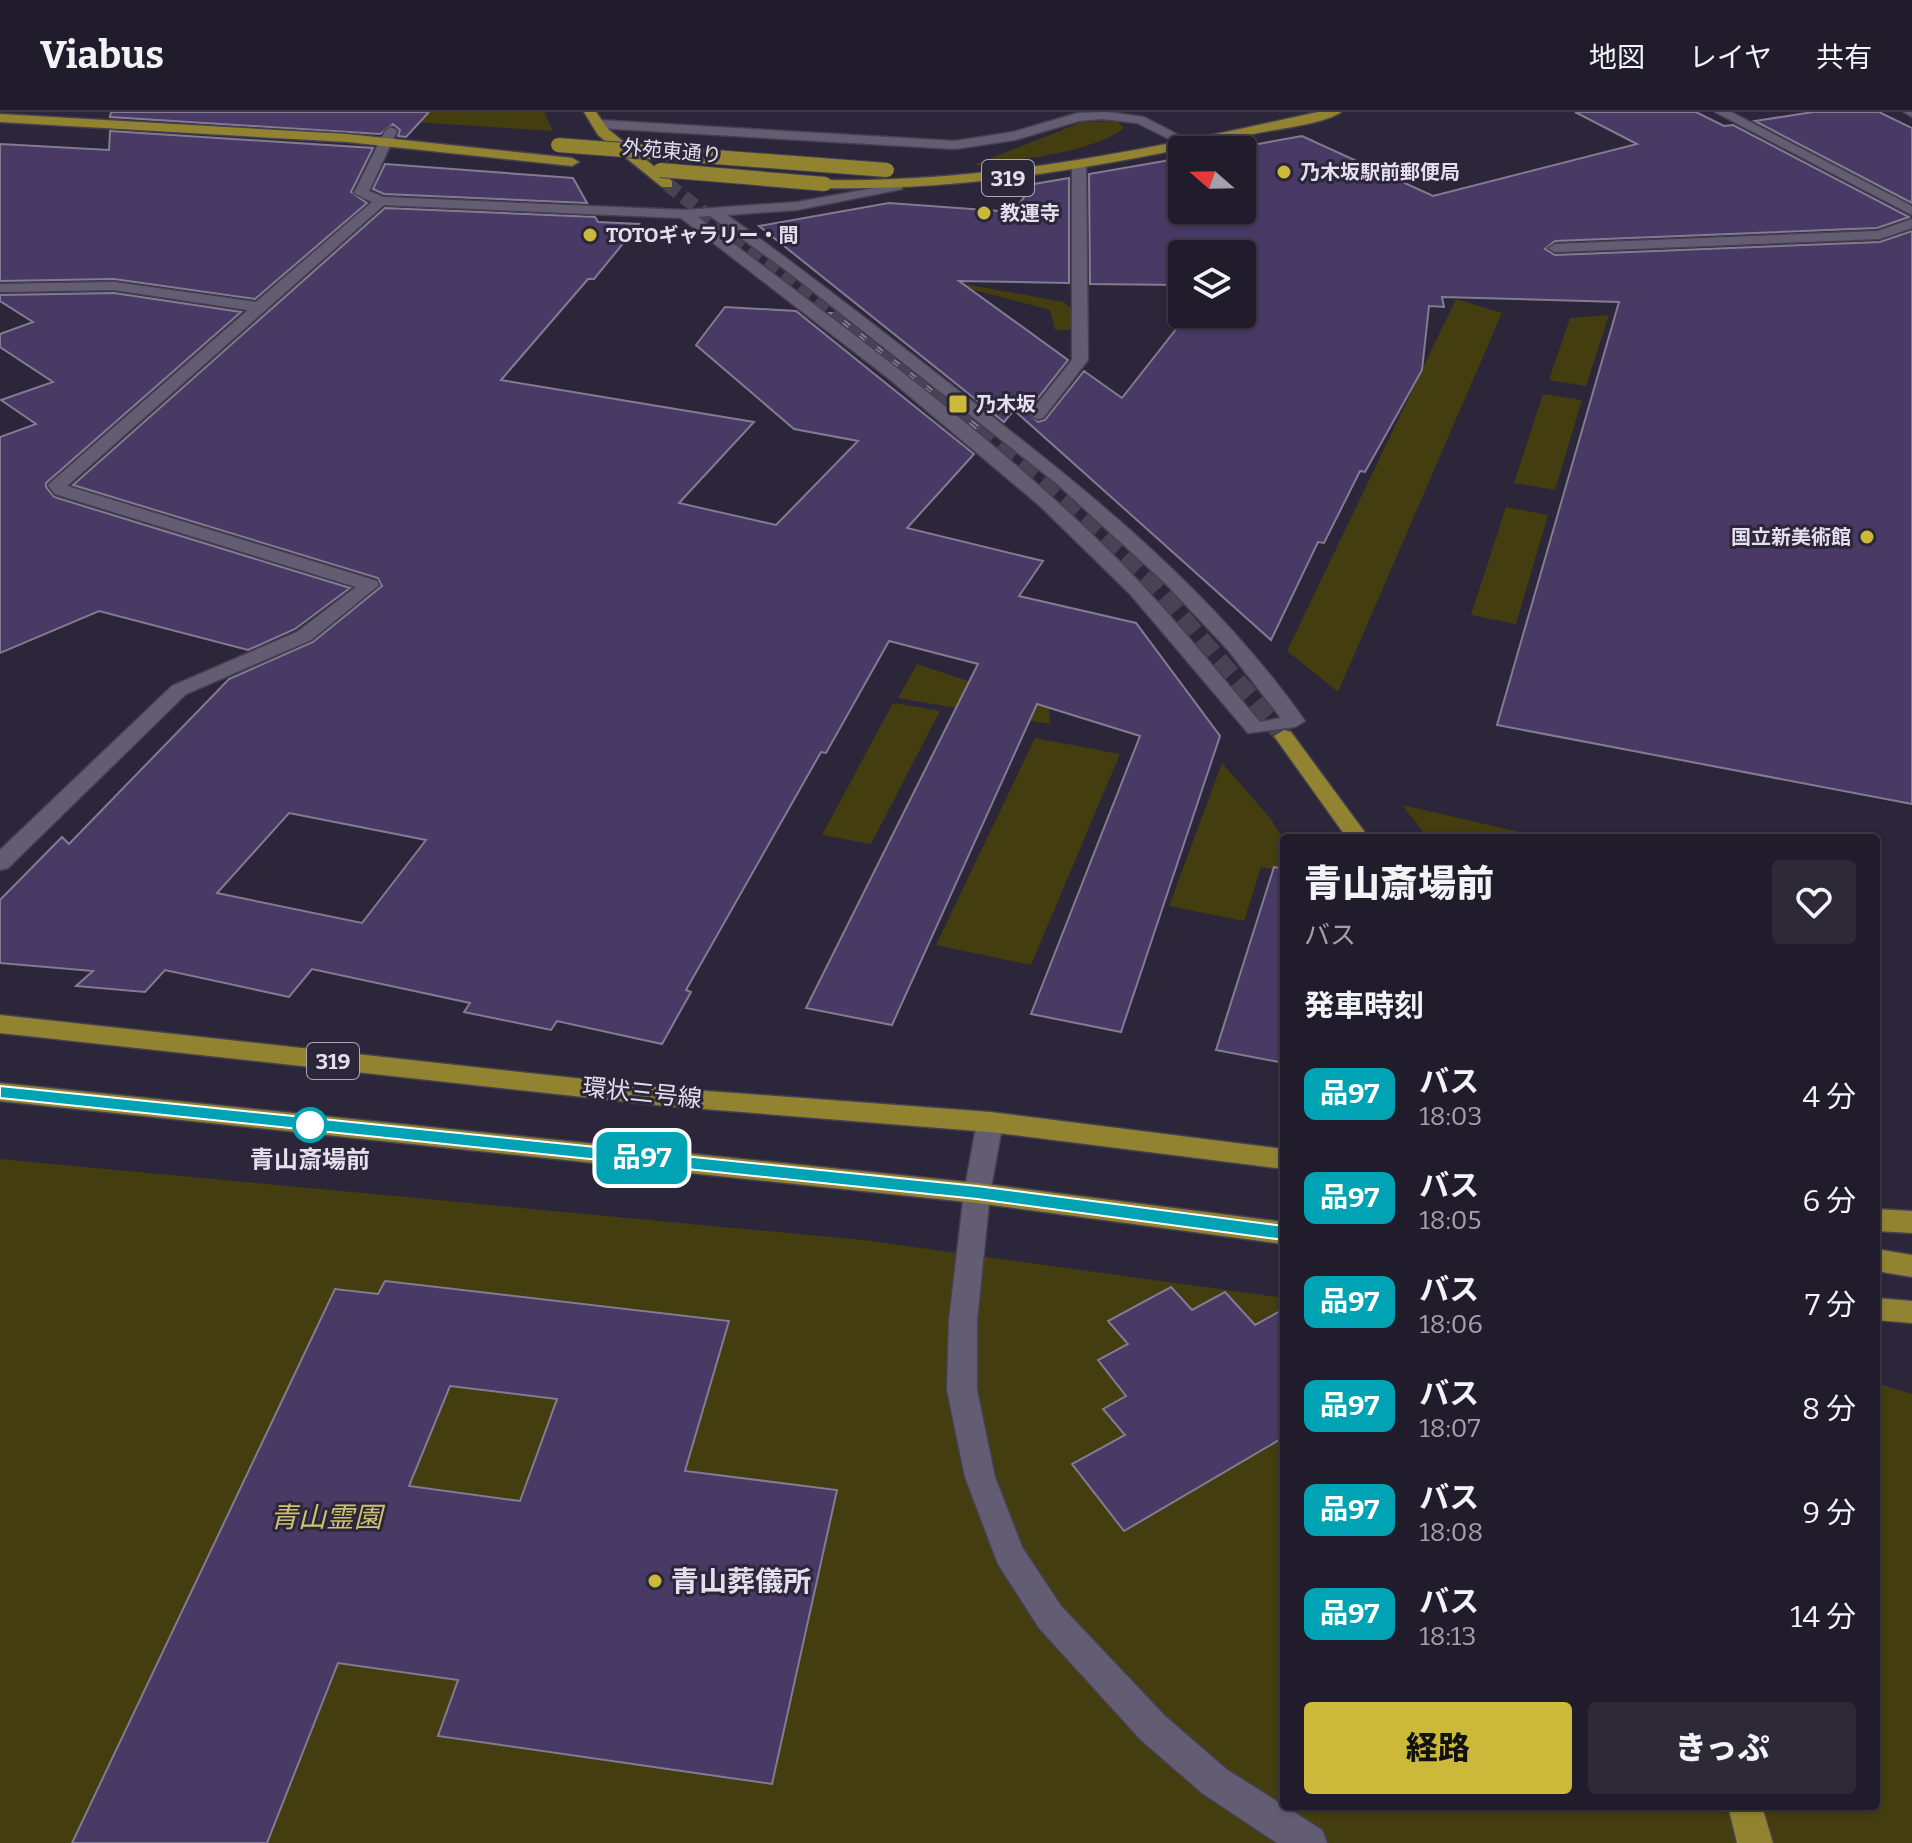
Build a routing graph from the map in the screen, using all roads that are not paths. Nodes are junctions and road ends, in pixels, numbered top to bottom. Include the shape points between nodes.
1 (71, 112) edge
2 (1335, 112) edge
3 (1721, 112) edge
4 (0, 118) edge
5 (594, 118) edge
6 (1193, 128) dead end
7 (1169, 133) junction
8 (387, 136) junction
9 (1175, 136) edge
10 (1221, 136) edge
11 (1168, 147) edge
12 (587, 164) dead end
13 (619, 166) dead end
14 (1079, 166) junction
15 (667, 184) tunnel mouth
16 (897, 186) junction
17 (381, 201) junction
18 (1912, 211) edge
19 (713, 212) junction
20 (685, 214) junction
21 (1912, 223) edge
22 (1555, 248) dead end
23 (0, 288) edge
24 (258, 307) junction
25 (1037, 414) dead end
26 (1284, 736) tunnel mouth
27 (1355, 834) edge
28 (4, 852) edge
29 (0, 1024) edge
30 (0, 1092) edge
31 (990, 1122) junction
32 (1280, 1158) edge
33 (977, 1193) junction
34 (1880, 1220) edge
35 (1912, 1222) edge
36 (1280, 1232) edge
37 (1880, 1261) edge
38 (1912, 1266) edge
39 (1880, 1310) edge
40 (1880, 1311) edge
41 (1912, 1312) edge
42 (1912, 1318) edge
43 (1746, 1810) edge
44 (1309, 1843) edge
45 (1755, 1843) edge

1 - 8 main road, 外苑東通り / 319
2 - 10 main road, 外苑東通り / 319
3 - 18 street
4 - 8 main road, 外苑東通り / 319
5 - 7 street via 955,145 1102,115 1140,120
5 - 15 main road
6 - 7 main road, 外苑東通り / 319
7 - 8 main road, 外苑東通り / 319, bridge via 992,167 887,170
7 - 9 street
8 - 12 main road, 外苑東通り / 319
8 - 17 street via 361,193
11 - 14 main road, 外苑東通り / 319
13 - 16 main road, 外苑東通り / 319, bridge
14 - 16 main road, 外苑東通り / 319 via 981,182
14 - 25 street via 1080,360
16 - 19 street via 797,206
17 - 20 street
17 - 24 street
19 - 20 street
19 - 20 street via 1062,479 1172,579 1295,721 1255,729 1127,579 1000,460
21 - 22 street via 1880,235
23 - 24 street via 114,286
24 - 28 street via 57,485 370,585 304,636 179,690
26 - 27 main road
29 - 31 main road, 環状三号線 / 319 via 666,1097
30 - 33 main road
31 - 32 main road, 環状三号線 / 319
31 - 33 street
33 - 36 main road
33 - 44 street via 963,1320 962,1390 980,1477 1009,1554 1050,1617 1153,1728 1214,1781
34 - 35 main road
37 - 38 main road
39 - 41 main road
40 - 42 street
43 - 45 main road

